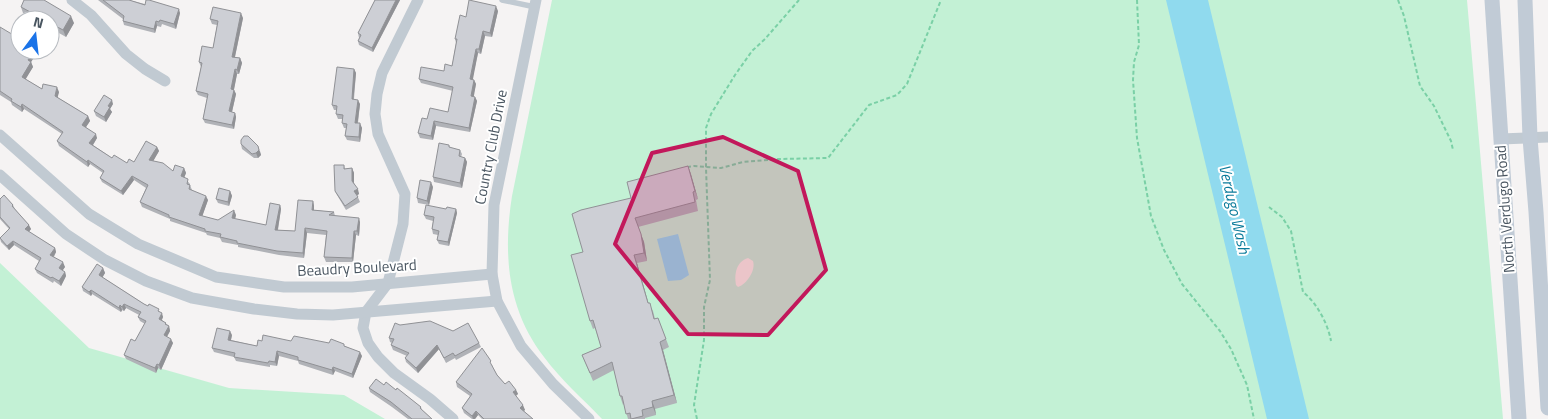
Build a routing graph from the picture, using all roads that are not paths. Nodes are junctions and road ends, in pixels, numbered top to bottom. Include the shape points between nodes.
1 (72, 0) edge
2 (418, 0) edge
3 (502, 0) edge
4 (1491, 0) edge
5 (1523, 0) edge
6 (535, 4) edge
7 (165, 82) dead end
8 (0, 135) edge
9 (1548, 137) edge
10 (1530, 138) junction
11 (1501, 139) junction
12 (0, 175) edge
13 (492, 274) junction
14 (388, 283) junction
15 (497, 301) junction
16 (366, 312) junction
17 (1548, 408) edge
18 (453, 419) edge
19 (589, 419) edge
20 (1519, 419) edge

1 - 7 street via 144,70
2 - 14 street via 382,73 377,94 378,134 405,194 403,224
3 - 6 lane
4 - 11 main road, North Verdugo Road
5 - 10 main road, North Verdugo Road
6 - 13 street, Country Club Drive via 494,205
8 - 14 street, Beaudry Boulevard via 89,214 138,244 216,277 284,287 352,287
9 - 10 street
10 - 11 street
10 - 17 main road, North Verdugo Road
11 - 20 main road, North Verdugo Road
12 - 16 street via 66,234 105,260 146,281 192,298 254,309 333,315
13 - 14 street, Beaudry Boulevard
13 - 15 street, Country Club Drive
14 - 16 street
15 - 16 street
15 - 19 street, Country Club Drive via 521,346
16 - 18 street via 363,328 378,357

